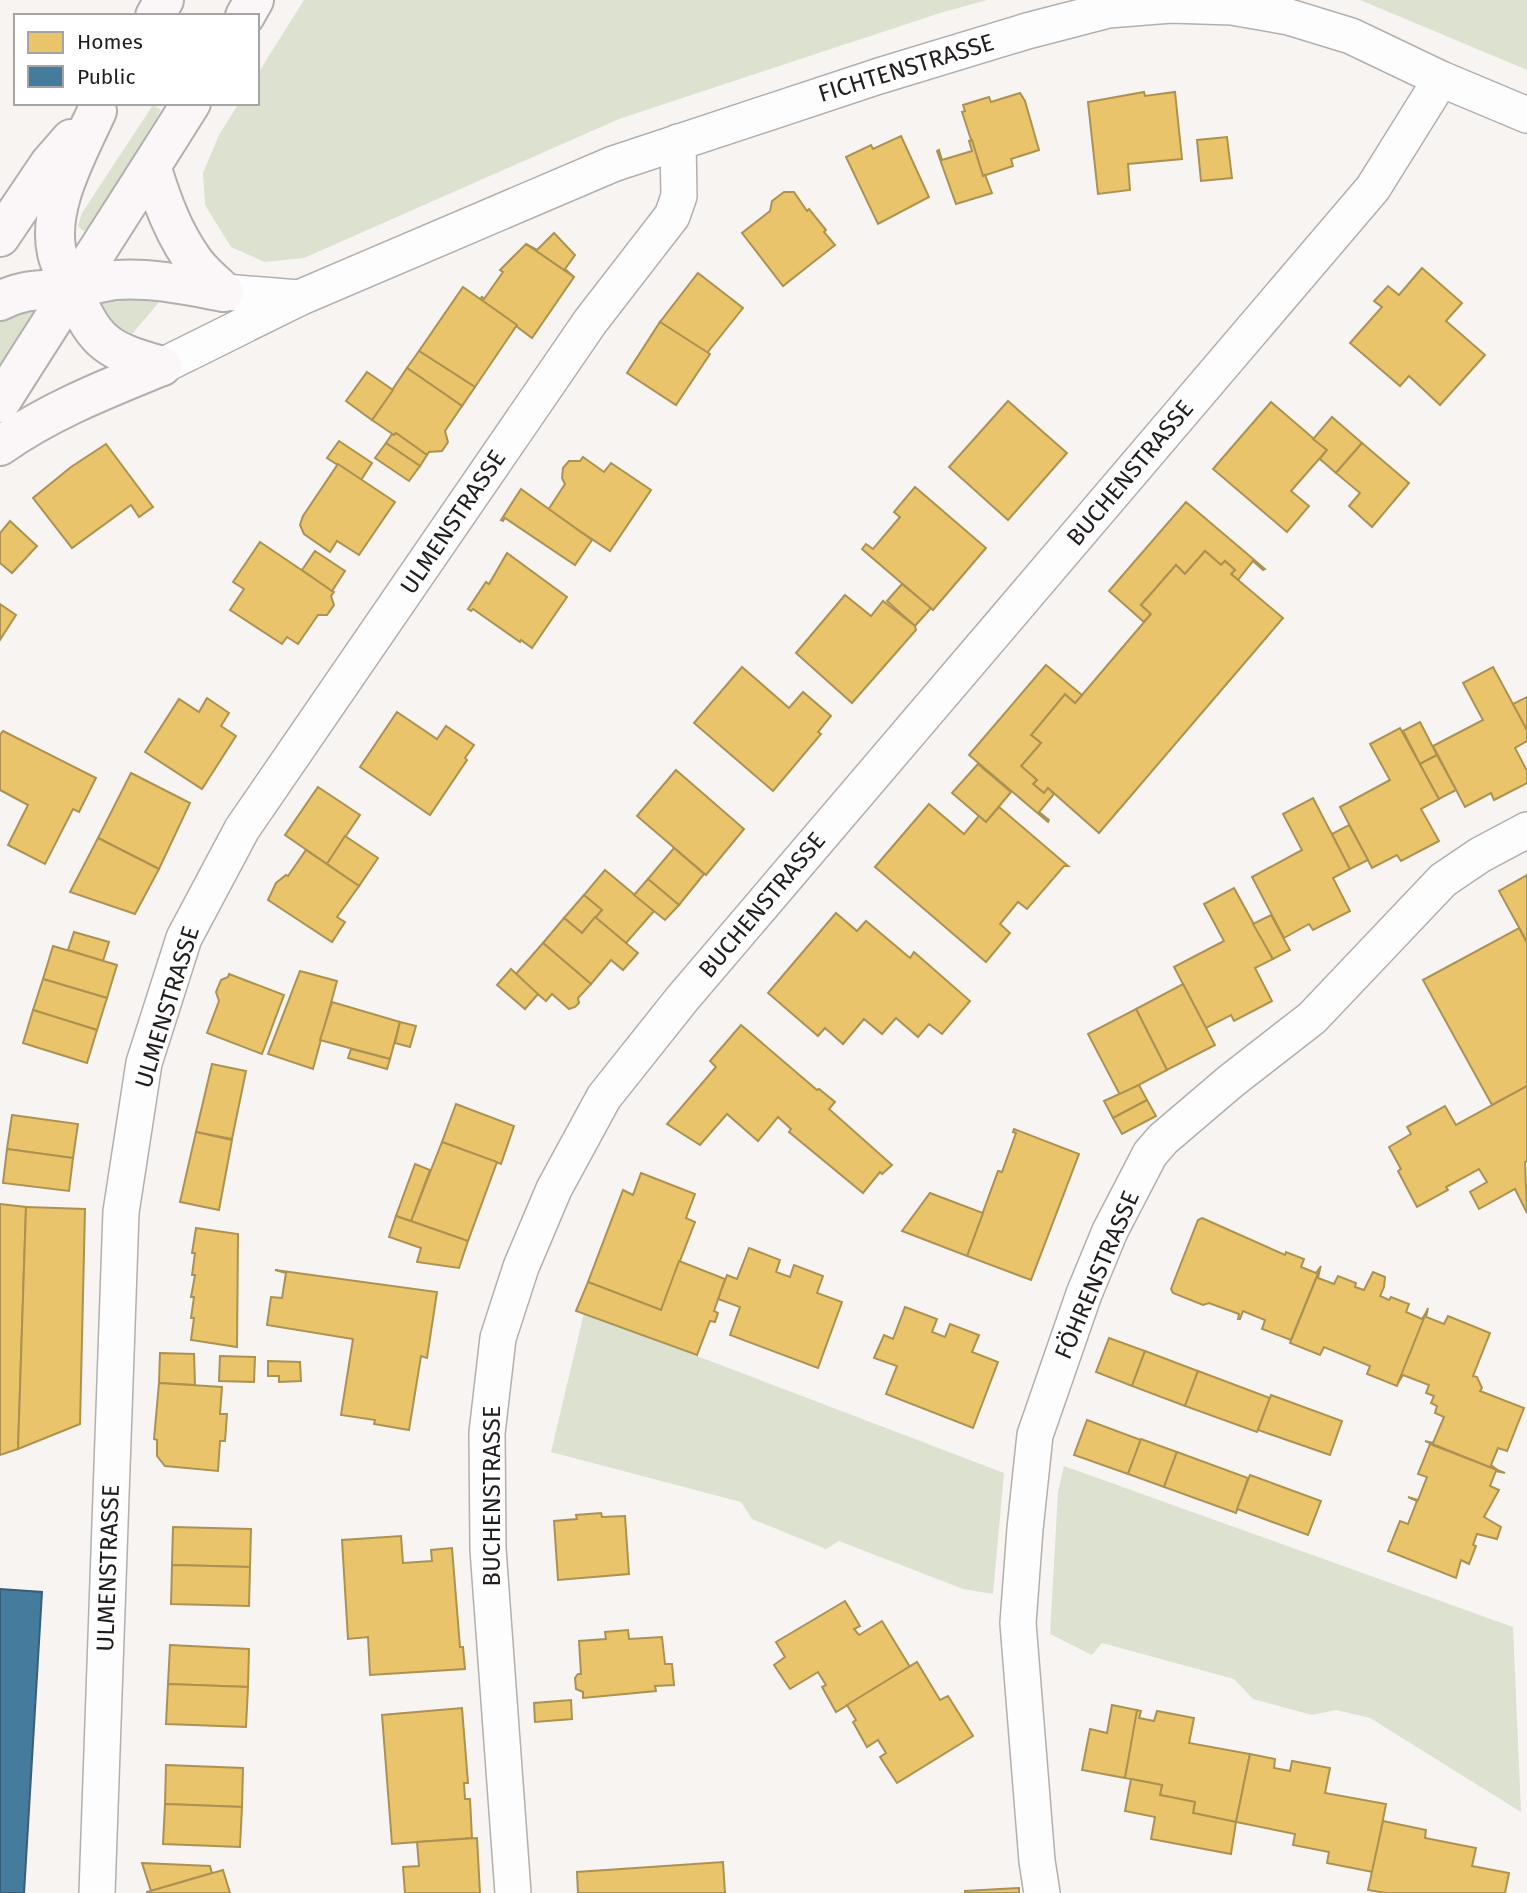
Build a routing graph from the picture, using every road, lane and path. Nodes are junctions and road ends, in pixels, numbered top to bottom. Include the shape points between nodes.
1 (1441, 79) junction
2 (190, 105) edge
3 (99, 107) edge
4 (1527, 115) edge
5 (678, 142) junction
6 (152, 169) junction
7 (0, 237) edge
8 (72, 288) junction
9 (224, 292) junction
10 (299, 298) junction
11 (0, 302) edge
12 (162, 366) junction
13 (0, 403) edge
14 (0, 446) edge
15 (1527, 830) edge
16 (97, 1893) edge
17 (513, 1893) edge
18 (1042, 1893) edge

1 - 4 street, FICHTENSTRASSE
1 - 5 street, FICHTENSTRASSE via 1351,36 1289,17 1171,5 1108,10 879,76
1 - 17 street, BUCHENSTRASSE via 1373,188 682,999 604,1097 554,1189 498,1338 487,1433 488,1549
2 - 6 main road
3 - 7 main road via 50,163
3 - 8 main road via 67,177 58,212 58,259
5 - 10 street, FICHTENSTRASSE via 612,163
5 - 16 street, ULMENSTRASSE via 679,196 672,216 596,313 242,828 184,938 144,1063 121,1212
6 - 8 main road
6 - 9 main road via 179,239
8 - 9 main road via 118,280
8 - 11 main road via 37,288
8 - 12 main road via 97,337 130,357
8 - 13 main road
9 - 10 street, FICHTENSTRASSE
10 - 12 street, FICHTENSTRASSE
12 - 14 main road via 56,413
15 - 18 street, FÖHRENSTRASSE via 1443,880 1312,1018 1163,1139 1150,1154 1110,1231 1035,1435 1025,1529 1018,1623

